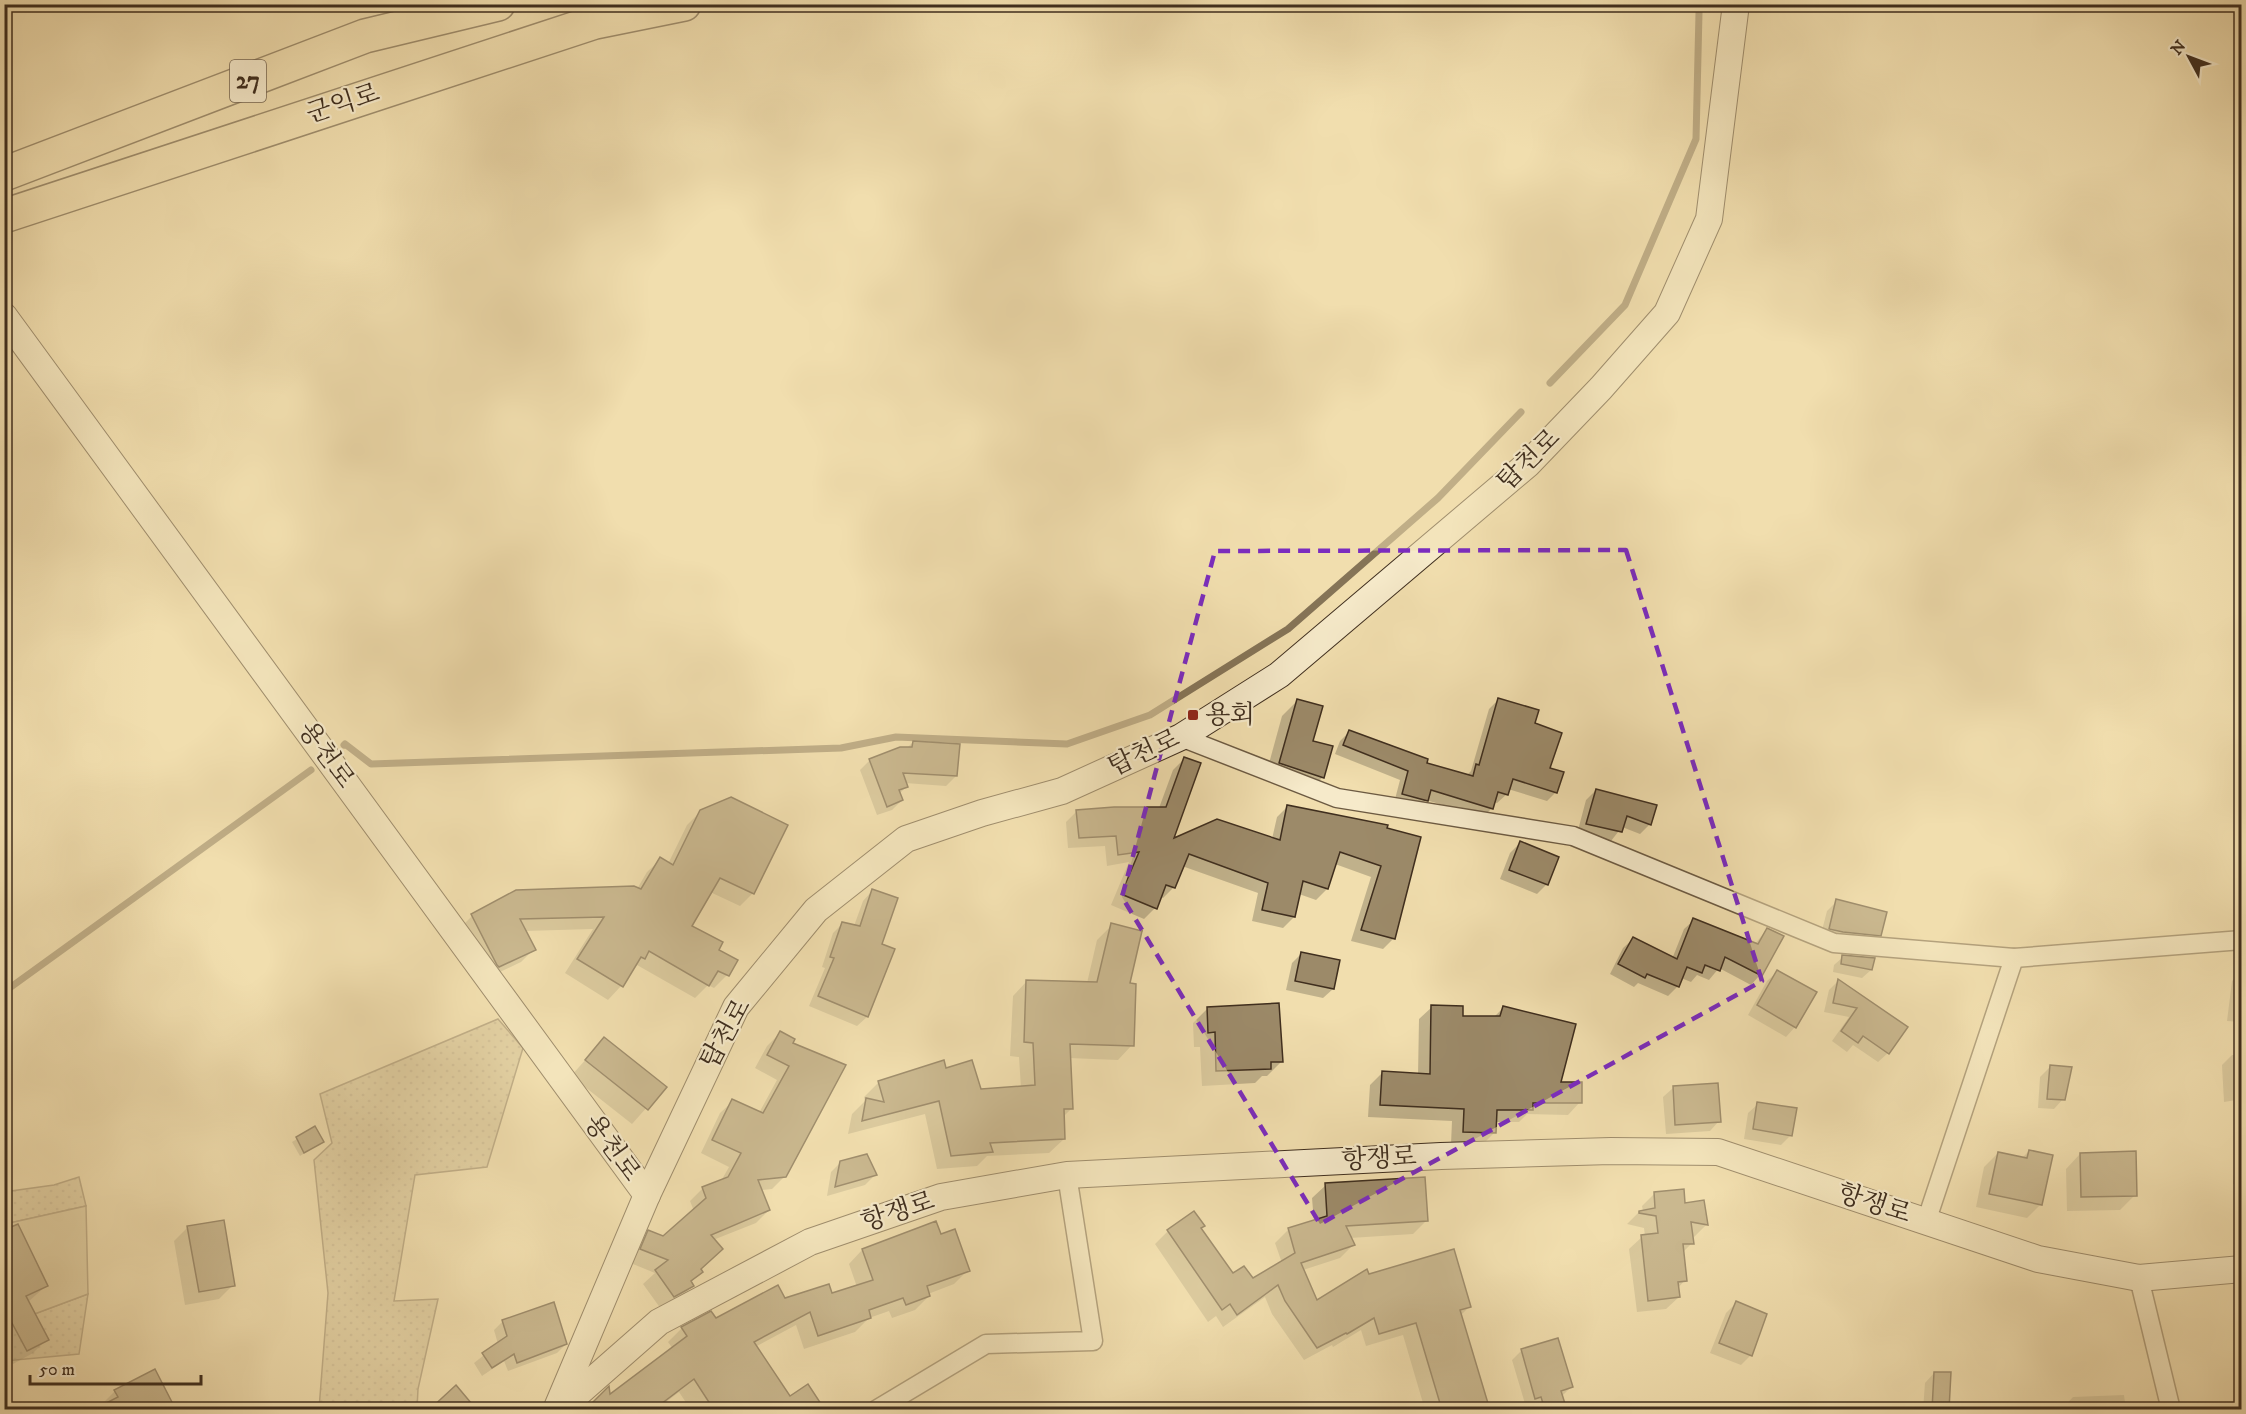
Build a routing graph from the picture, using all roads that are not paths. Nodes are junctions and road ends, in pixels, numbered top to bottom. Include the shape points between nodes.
1 (498, 4) edge
2 (684, 4) edge
3 (1736, 4) edge
4 (4, 174) edge
5 (4, 216) edge
6 (4, 316) edge
7 (1181, 737) junction
8 (2241, 940) edge
9 (2014, 958) junction
10 (1067, 1175) junction
11 (647, 1195) junction
12 (1926, 1222) junction
13 (2241, 1269) edge
14 (2139, 1278) junction
15 (557, 1410) edge
16 (876, 1410) edge
17 (2171, 1410) edge

1 - 4 highway, 군익로 / 27 via 365,36
2 - 5 highway, 군익로 via 595,22
3 - 7 street, 탑천로 via 1709,219 1667,313 1528,464 1279,675
6 - 11 street, 용천로
7 - 9 street via 1337,798 1573,836 1834,943
7 - 11 street, 탑천로 via 1062,791 906,839 816,910 736,1007
8 - 9 street
9 - 12 street
10 - 12 street, 항쟁로 via 1441,1156 1718,1152
10 - 15 street, 항쟁로 via 941,1197 810,1242 659,1322
10 - 16 street via 1093,1341 986,1344
11 - 15 street, 탑천로
12 - 14 street, 항쟁로 via 2038,1259
13 - 14 street, 항쟁로
14 - 17 street

